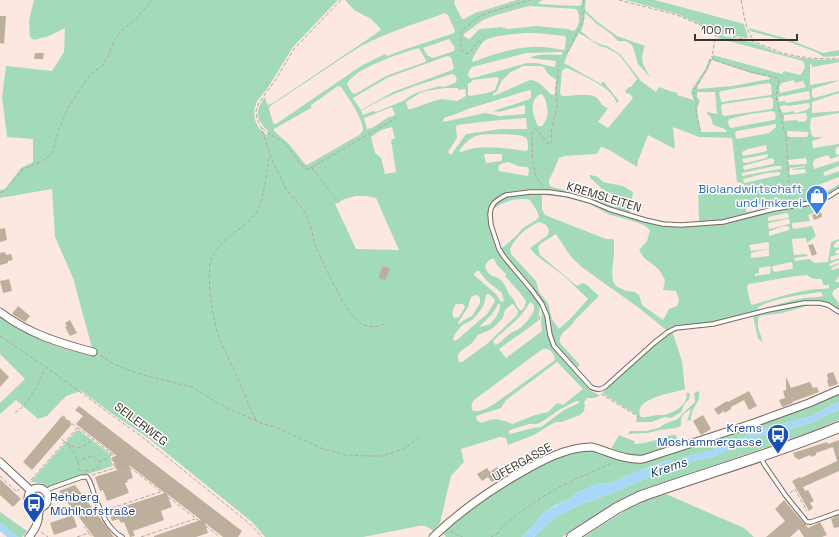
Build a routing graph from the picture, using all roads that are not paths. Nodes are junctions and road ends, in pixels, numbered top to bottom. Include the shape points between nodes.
1 (839, 190) edge
2 (0, 312) edge
3 (839, 312) edge
4 (93, 352) road end
5 (839, 390) edge
6 (839, 427) edge
7 (761, 456) junction
8 (0, 462) edge
9 (30, 490) junction
10 (46, 491) junction
11 (39, 508) junction
12 (839, 512) edge
13 (30, 536) edge
14 (122, 537) edge
15 (433, 537) edge
16 (572, 537) edge

1 - 3 lane, KREMSLEITEN via 816,202 723,222 681,225 663,224 569,195 549,192 506,195 494,203 490,214 499,249 545,310 554,346 596,390 605,388 672,329 713,324 804,303 828,305
2 - 4 street via 39,335
5 - 15 street, UFERGASSE via 754,423 643,459 635,460 592,447 565,451 494,489
6 - 7 main road
7 - 12 lane via 786,496 808,522
7 - 16 main road via 639,497
8 - 9 street
9 - 10 street via 38,487
9 - 11 street via 28,502
10 - 11 street via 47,501
10 - 14 lane via 83,476 90,482 107,522 116,534
11 - 13 street via 38,522

